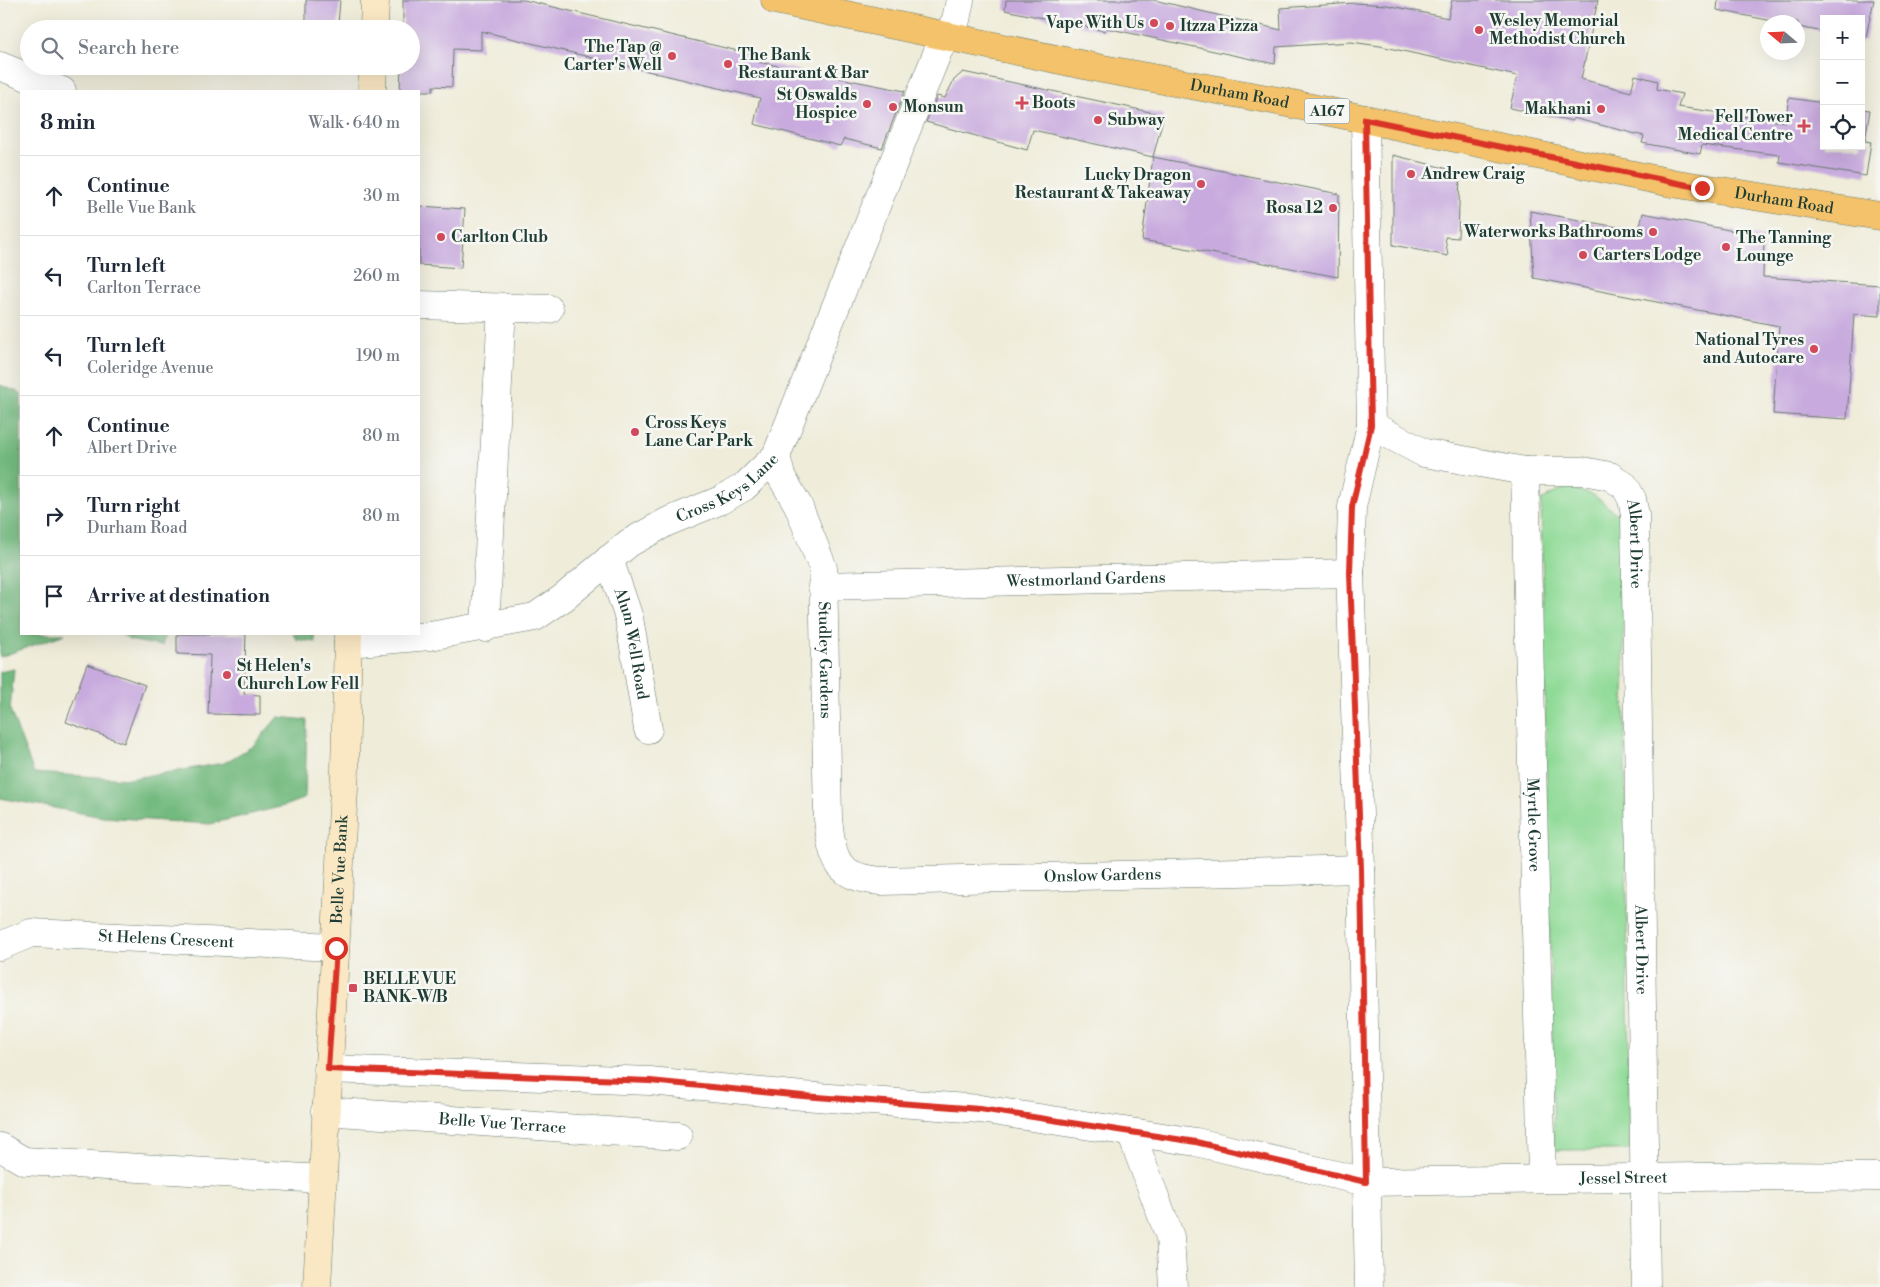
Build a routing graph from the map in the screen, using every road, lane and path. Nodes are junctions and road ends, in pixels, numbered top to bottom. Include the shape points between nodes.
1 (375, 0) edge
2 (775, 0) edge
3 (960, 0) edge
4 (374, 20) edge
5 (948, 37) junction
6 (0, 66) edge
7 (20, 74) edge
8 (22, 75) edge
9 (373, 75) edge
10 (60, 90) edge
11 (372, 90) edge
12 (1365, 119) junction
13 (1880, 216) edge
14 (420, 305) edge
15 (502, 307) junction
16 (549, 309) dead end
17 (1371, 425) junction
18 (776, 456) junction
19 (1525, 471) junction
20 (609, 559) junction
21 (1350, 573) junction
22 (822, 586) junction
23 (485, 628) junction
24 (348, 638) edge
25 (648, 729) dead end
26 (1361, 869) junction
27 (844, 871) joint
28 (0, 946) edge
29 (336, 948) junction
30 (328, 1069) junction
31 (325, 1111) junction
32 (1131, 1133) junction
33 (678, 1136) dead end
34 (0, 1147) edge
35 (1880, 1177) edge
36 (1644, 1178) junction
37 (322, 1179) junction
38 (1542, 1179) junction
39 (1366, 1182) junction
40 (317, 1287) edge
41 (1173, 1287) edge
42 (1369, 1287) edge
43 (1646, 1287) edge

1 - 4 street
2 - 5 main road, Durham Road / A167
3 - 5 street, Cross Keys Lane
5 - 12 main road, Durham Road / A167
5 - 18 street, Cross Keys Lane via 938,51
6 - 7 street
8 - 10 street
9 - 11 street
12 - 13 main road, Durham Road / A167 via 1672,183
12 - 17 street
14 - 15 street
15 - 16 street
15 - 23 street
17 - 19 street, Albert Drive via 1424,453
17 - 21 street via 1352,507
18 - 20 street, Cross Keys Lane via 744,486 721,500 651,530
18 - 22 street, Studley Gardens via 781,476 798,505 816,548 822,568
19 - 36 street, Albert Drive via 1584,471 1610,476 1625,486 1634,507
19 - 38 street, Myrtle Grove
20 - 23 street, Cross Keys Lane via 535,617
20 - 25 street, Alum Well Road via 629,618
21 - 22 street, Westmorland Gardens
21 - 26 street
22 - 27 street, Studley Gardens via 828,819 835,857
23 - 24 street, Cross Keys Lane via 430,636
24 - 29 street, Belle Vue Bank
26 - 27 street, Onslow Gardens via 881,881 860,879
26 - 39 street
28 - 29 street, St Helens Crescent via 31,933
29 - 30 street, Belle Vue Bank
30 - 31 street, Belle Vue Bank
30 - 32 street, Jessel Street via 650,1081 980,1109
31 - 33 street, Belle Vue Terrace
31 - 37 street, Belle Vue Bank
32 - 39 street, Jessel Street via 1196,1142
32 - 41 street via 1170,1237
34 - 37 street via 24,1161
35 - 36 street, Jessel Street
36 - 38 street, Jessel Street
36 - 43 street, Albert Drive
37 - 40 street, Belle Vue Bank
38 - 39 street, Jessel Street
39 - 42 street

